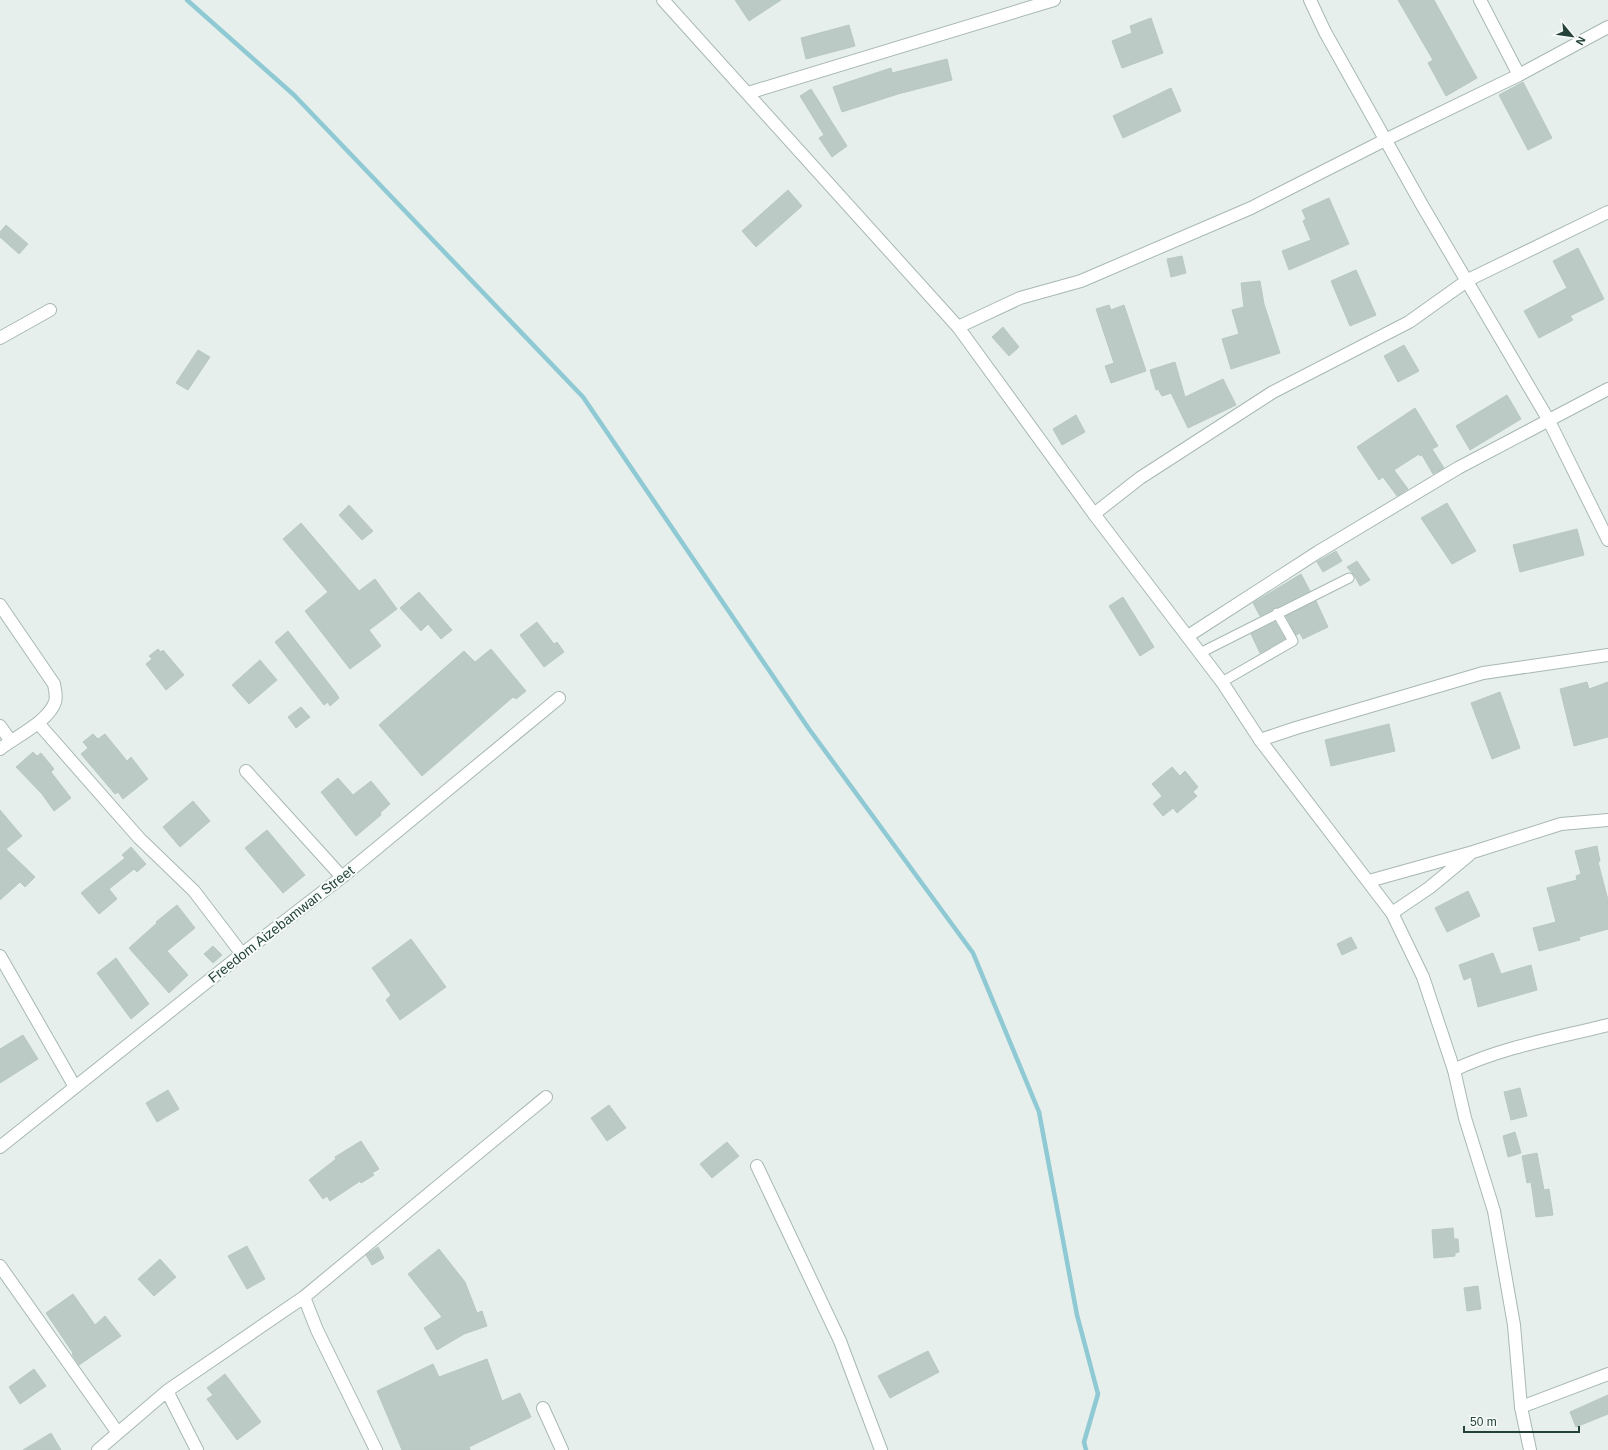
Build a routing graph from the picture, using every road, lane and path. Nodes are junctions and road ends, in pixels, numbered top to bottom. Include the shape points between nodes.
1 (663, 0) edge
2 (1054, 0) edge
3 (1310, 0) edge
4 (1480, 0) edge
5 (1608, 27) edge
6 (1519, 75) junction
7 (748, 93) junction
8 (1387, 139) junction
9 (1608, 212) edge
10 (1468, 280) junction
11 (50, 310) dead end
12 (958, 327) junction
13 (0, 338) edge
14 (1608, 389) edge
15 (1548, 419) junction
16 (1094, 514) junction
17 (1608, 540) edge
18 (1348, 578) dead end
19 (0, 605) edge
20 (1277, 613) junction
21 (1188, 636) junction
22 (1200, 653) junction
23 (1608, 655) edge
24 (1222, 682) junction
25 (559, 698) dead end
26 (38, 722) junction
27 (0, 726) edge
28 (10, 740) junction
29 (1260, 740) junction
30 (0, 748) edge
31 (246, 770) dead end
32 (1608, 820) edge
33 (1474, 852) junction
34 (342, 877) junction
35 (1369, 881) junction
36 (1392, 913) junction
37 (242, 954) junction
38 (0, 956) edge
39 (1608, 1025) edge
40 (1454, 1070) junction
41 (75, 1087) junction
42 (546, 1097) dead end
43 (0, 1147) edge
44 (757, 1166) dead end
45 (0, 1266) edge
46 (304, 1297) junction
47 (1608, 1374) edge
48 (167, 1391) junction
49 (1521, 1407) junction
50 (543, 1408) dead end
51 (118, 1433) junction
52 (98, 1450) edge
53 (197, 1450) edge
54 (376, 1450) edge
55 (562, 1450) edge
56 (881, 1450) edge
57 (1530, 1450) edge

1 - 7 street
2 - 7 street
3 - 8 street via 1325,32
4 - 6 street
5 - 6 street
6 - 8 street
7 - 12 street
8 - 10 street via 1422,205
8 - 12 street via 1251,208 1081,281 1020,298
9 - 10 street
10 - 15 street
10 - 16 street via 1409,322 1272,392 1140,478
11 - 13 street
12 - 16 street
14 - 15 street
15 - 17 street
15 - 21 street via 1458,468 1318,552
16 - 21 street
18 - 20 lane
19 - 26 street via 54,684 55,703
20 - 22 lane
20 - 24 lane via 1293,641
21 - 22 street
22 - 24 street
23 - 29 street via 1483,673
24 - 29 street
25 - 34 street, Freedom Aizebamwan Street
26 - 28 street
26 - 37 street via 139,838 194,891
27 - 28 street
28 - 30 street
29 - 35 street
31 - 34 street
32 - 33 street via 1561,824
33 - 35 street
33 - 36 street
34 - 37 street, Freedom Aizebamwan Street
35 - 36 street
36 - 40 street via 1423,977
37 - 41 street, Freedom Aizebamwan Street
38 - 41 street
39 - 40 street via 1506,1050
40 - 49 street via 1465,1118 1494,1211 1514,1324
41 - 43 street, Freedom Aizebamwan Street
42 - 46 street
44 - 56 street via 840,1341
45 - 51 street
46 - 48 street
46 - 54 street via 317,1330
47 - 49 street
48 - 51 street
48 - 53 street
49 - 57 street
50 - 55 street
51 - 52 street

